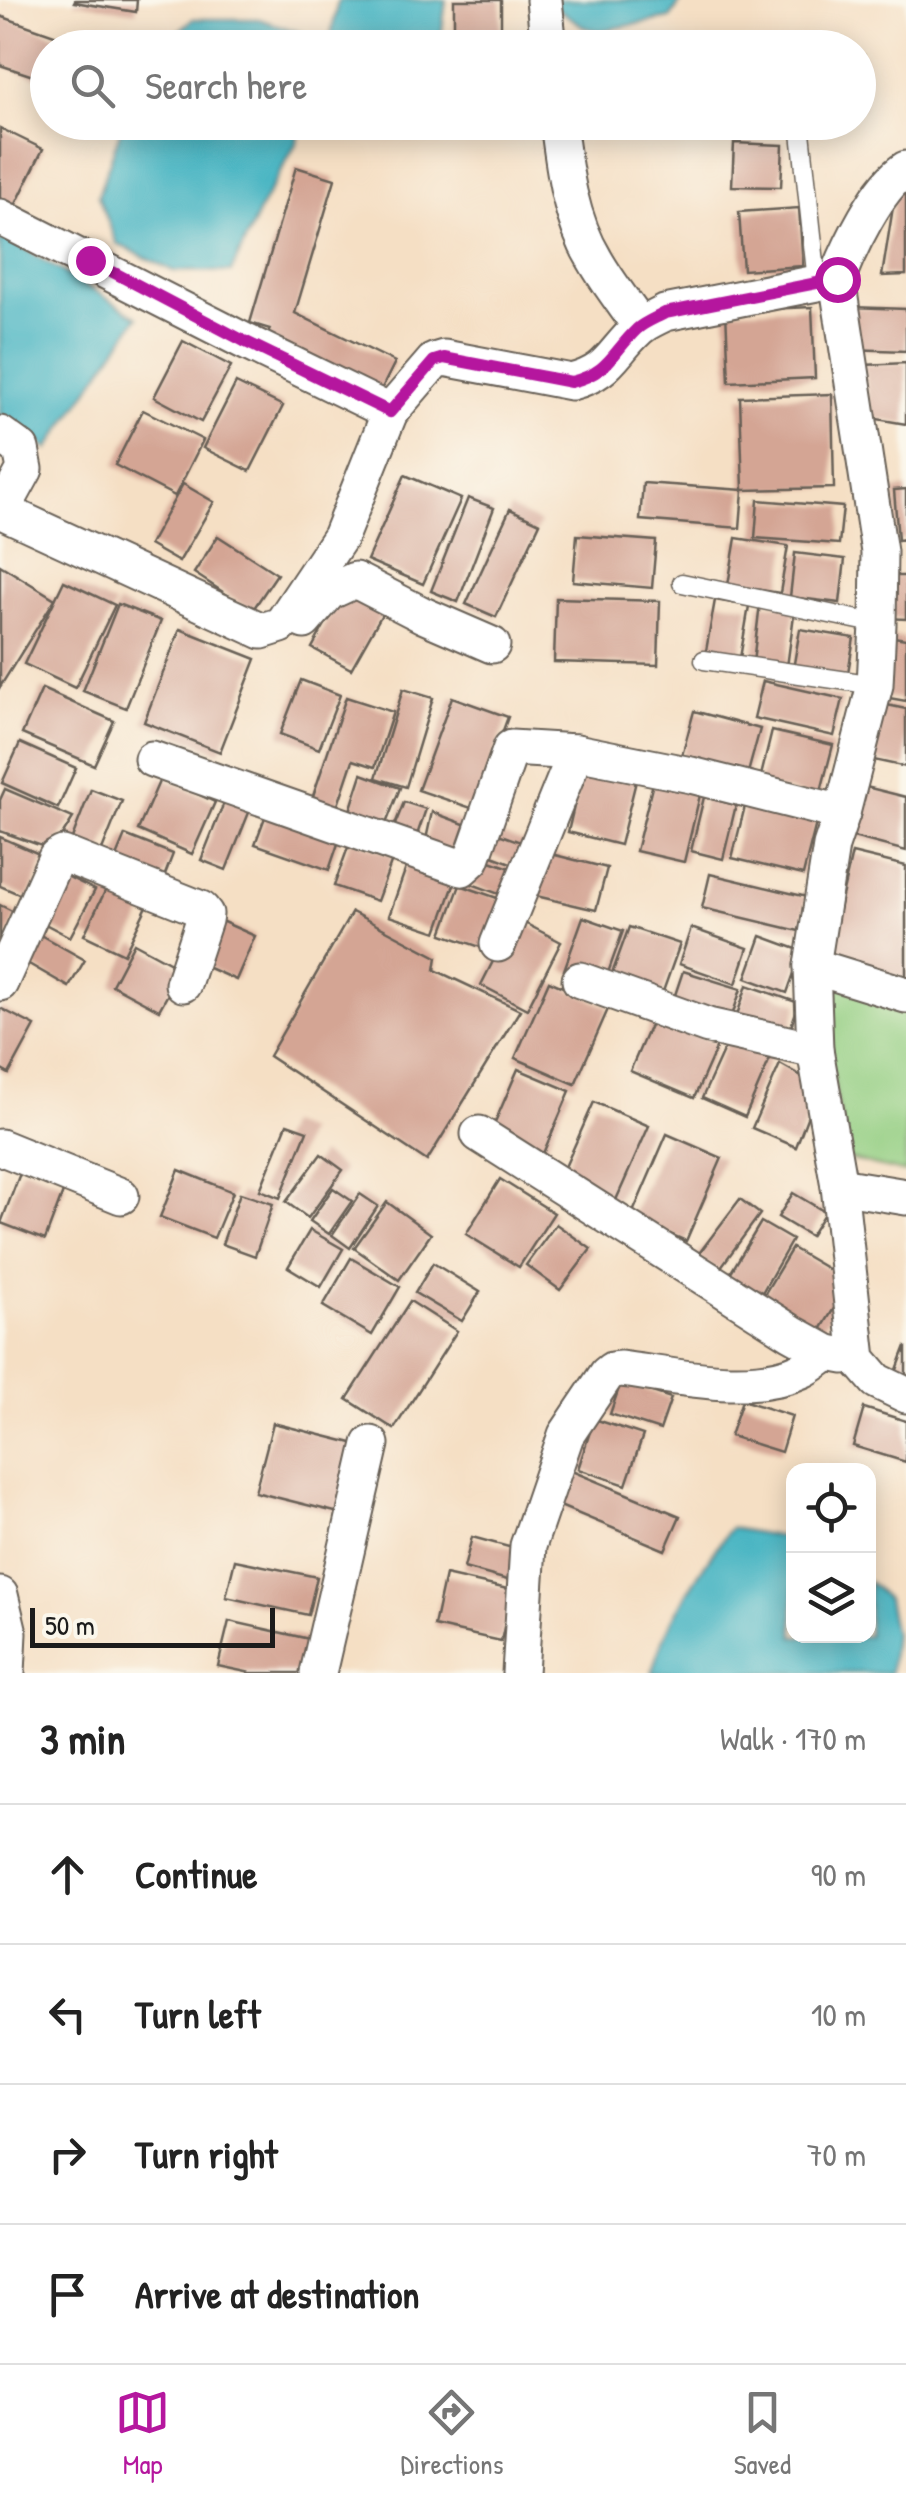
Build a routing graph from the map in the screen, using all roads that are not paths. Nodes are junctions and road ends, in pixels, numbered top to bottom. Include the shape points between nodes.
1 (544, 0) edge
2 (548, 30) edge
3 (561, 140) edge
4 (803, 140) edge
5 (906, 169) edge
6 (0, 216) edge
7 (827, 280) junction
8 (640, 326) junction
9 (390, 412) junction
10 (0, 434) edge
11 (682, 583) dead end
12 (892, 626) edge
13 (262, 631) junction
14 (492, 646) dead end
15 (704, 660) dead end
16 (875, 685) junction
17 (576, 752) junction
18 (152, 760) dead end
19 (842, 813) junction
20 (498, 944) dead end
21 (812, 966) junction
22 (580, 980) dead end
23 (0, 983) edge
24 (183, 984) dead end
25 (906, 996) edge
26 (815, 1050) junction
27 (478, 1134) dead end
28 (0, 1147) edge
29 (839, 1186) junction
30 (120, 1196) dead end
31 (906, 1197) edge
32 (843, 1356) junction
33 (906, 1395) edge
34 (371, 1444) dead end
35 (0, 1595) edge
36 (7, 1673) edge
37 (318, 1673) edge
38 (520, 1673) edge

1 - 2 street
3 - 8 street via 583,238
4 - 7 lane
5 - 7 street via 888,183
6 - 9 street
7 - 8 street via 665,313
7 - 12 street
8 - 9 street via 608,364 571,382 434,361
9 - 13 street via 340,537 281,625
10 - 13 street via 21,448 25,469 2,511
11 - 12 lane
12 - 16 street
13 - 14 street via 289,640 329,592 355,580
15 - 16 lane
16 - 19 street
17 - 18 street via 511,748 472,859 462,868
17 - 19 street
17 - 20 street
19 - 21 street
21 - 25 street
21 - 26 street
22 - 26 street via 708,1026
23 - 24 street via 63,854 201,909 204,920
26 - 29 street
27 - 32 street via 776,1323
28 - 30 street
29 - 31 street
29 - 32 street
32 - 33 street
32 - 38 street via 750,1382 622,1369 607,1374 566,1435 528,1546
34 - 37 street
35 - 36 street via 9,1633

